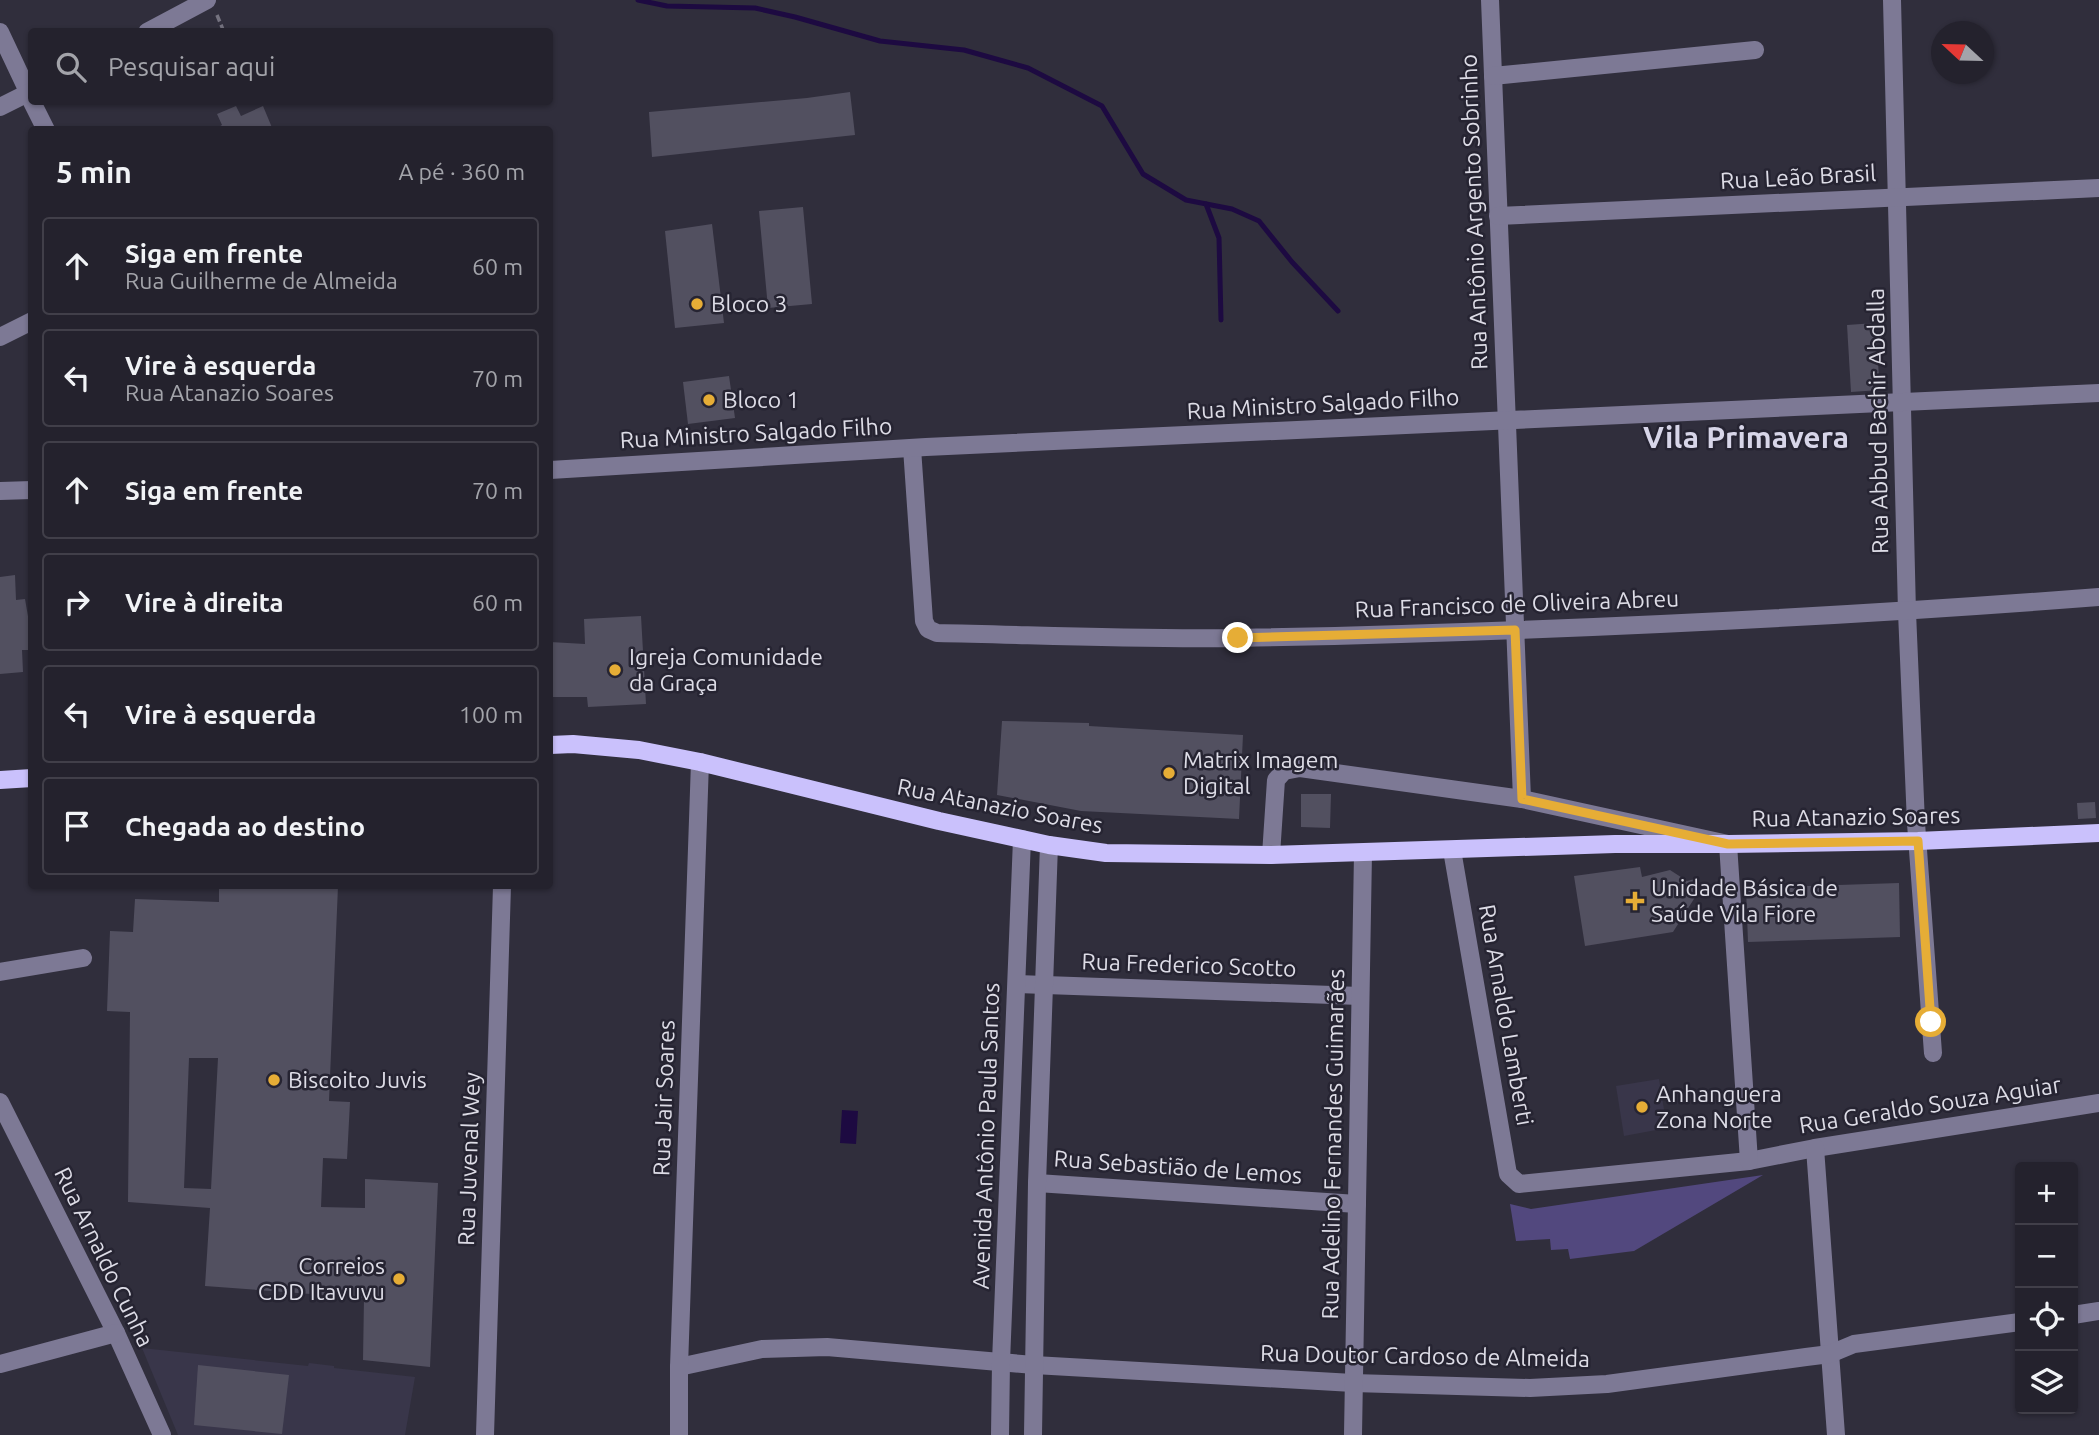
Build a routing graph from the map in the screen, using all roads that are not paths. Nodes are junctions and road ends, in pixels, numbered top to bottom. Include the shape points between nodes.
1 (207, 0) edge
2 (1490, 0) edge
3 (1892, 0) edge
4 (154, 28) edge
5 (0, 32) edge
6 (1755, 50) dead end
7 (1493, 76) junction
8 (28, 90) edge
9 (28, 97) edge
10 (35, 105) edge
11 (0, 107) edge
12 (44, 126) edge
13 (2099, 188) edge
14 (1897, 197) junction
15 (1499, 216) junction
16 (28, 323) edge
17 (0, 337) edge
18 (2099, 393) edge
19 (1903, 403) junction
20 (1507, 420) junction
21 (912, 448) junction
22 (553, 470) edge
23 (28, 490) edge
24 (0, 491) edge
25 (2099, 597) edge
26 (1907, 612) junction
27 (1515, 630) junction
28 (553, 745) edge
29 (700, 762) junction
30 (28, 778) edge
31 (0, 780) edge
32 (1522, 799) junction
33 (1614, 818) junction
34 (2099, 833) edge
35 (1022, 839) junction
36 (1918, 841) junction
37 (1615, 844) junction
38 (1728, 844) junction
39 (1049, 845) junction
40 (1452, 850) junction
41 (1363, 853) junction
42 (1271, 855) junction
43 (502, 889) edge
44 (82, 958) dead end
45 (0, 972) edge
46 (1017, 984) junction
47 (1044, 985) junction
48 (1360, 996) junction
49 (1933, 1053) dead end
50 (0, 1102) edge
51 (2099, 1103) edge
52 (1815, 1148) junction
53 (1749, 1161) junction
54 (1037, 1183) junction
55 (1519, 1184) joint
56 (1357, 1204) junction
57 (2099, 1311) edge
58 (2078, 1314) edge
59 (2015, 1323) edge
60 (116, 1334) junction
61 (1830, 1354) junction
62 (1001, 1362) junction
63 (0, 1364) edge
64 (1034, 1364) junction
65 (679, 1367) junction
66 (1353, 1383) junction
67 (162, 1435) edge
68 (485, 1435) edge
69 (679, 1435) edge
70 (1000, 1435) edge
71 (1033, 1435) edge
72 (1353, 1435) edge
73 (1836, 1435) edge

1 - 4 street
2 - 7 street, Rua Antônio Argento Sobrinho
3 - 14 street, Rua Abbud Bachir Abdalla
5 - 8 street
6 - 7 street
7 - 15 street, Rua Antônio Argento Sobrinho
9 - 11 street
10 - 12 street
13 - 14 street, Rua Leão Brasil
14 - 15 street, Rua Leão Brasil
14 - 19 street, Rua Abbud Bachir Abdalla
15 - 20 street, Rua Antônio Argento Sobrinho
16 - 17 street
18 - 19 street, Rua Ministro Salgado Filho
19 - 20 street, Rua Ministro Salgado Filho
19 - 26 street, Rua Abbud Bachir Abdalla
20 - 21 street, Rua Ministro Salgado Filho
20 - 27 street, Rua Antônio Argento Sobrinho
21 - 22 street, Rua Ministro Salgado Filho
21 - 27 street, Rua Francisco de Oliveira Abreu via 924,621 937,634 1238,638
23 - 24 street
25 - 26 street, Rua Francisco de Oliveira Abreu
26 - 27 street, Rua Francisco de Oliveira Abreu
26 - 36 street, Rua Abbud Bachir Abdalla
27 - 32 street, Rua Antônio Argento Sobrinho
28 - 29 main road, Rua Atanazio Soares via 639,750
29 - 35 main road, Rua Atanazio Soares
29 - 65 street, Rua Jair Soares
30 - 31 main road
32 - 33 street
32 - 42 street via 1300,768 1284,771 1276,780
33 - 37 street
33 - 38 street
34 - 36 main road, Rua Atanazio Soares
35 - 39 main road, Rua Atanazio Soares
35 - 46 street, Avenida Antônio Paula Santos
36 - 38 main road, Rua Atanazio Soares
36 - 49 street, Rua Abbud Bachir Abdalla
37 - 38 main road, Rua Atanazio Soares
37 - 40 main road, Rua Atanazio Soares
38 - 53 street
39 - 42 main road, Rua Atanazio Soares via 1106,853
39 - 47 street
40 - 41 main road, Rua Atanazio Soares
40 - 55 street, Rua Arnaldo Lamberti via 1508,1174
41 - 42 main road, Rua Atanazio Soares
41 - 48 street, Rua Adelino Fernandes Guimarães
43 - 68 street, Rua Juvenal Wey
44 - 45 street
46 - 47 street, Rua Frederico Scotto
46 - 62 street, Avenida Antônio Paula Santos
47 - 48 street, Rua Frederico Scotto
47 - 54 street
48 - 56 street, Rua Adelino Fernandes Guimarães
50 - 60 street, Rua Arnaldo Cunha
51 - 52 street, Rua Geraldo Souza Aguiar
52 - 53 street, Rua Geraldo Souza Aguiar
52 - 61 street
53 - 55 street, Rua Geraldo Souza Aguiar
54 - 56 street, Rua Sebastião de Lemos
54 - 64 street
56 - 66 street, Rua Adelino Fernandes Guimarães
57 - 58 street
59 - 61 street, Rua Doutor Cardoso de Almeida via 1854,1345
60 - 63 street
60 - 67 street, Rua Arnaldo Cunha
61 - 66 street, Rua Doutor Cardoso de Almeida via 1606,1384 1530,1388
61 - 73 street
62 - 64 street, Rua Doutor Cardoso de Almeida
62 - 65 street, Rua Doutor Cardoso de Almeida via 827,1347 762,1349
62 - 70 street, Avenida Antônio Paula Santos
64 - 66 street, Rua Doutor Cardoso de Almeida
64 - 71 street
65 - 69 street, Rua Jair Soares
66 - 72 street, Rua Adelino Fernandes Guimarães

